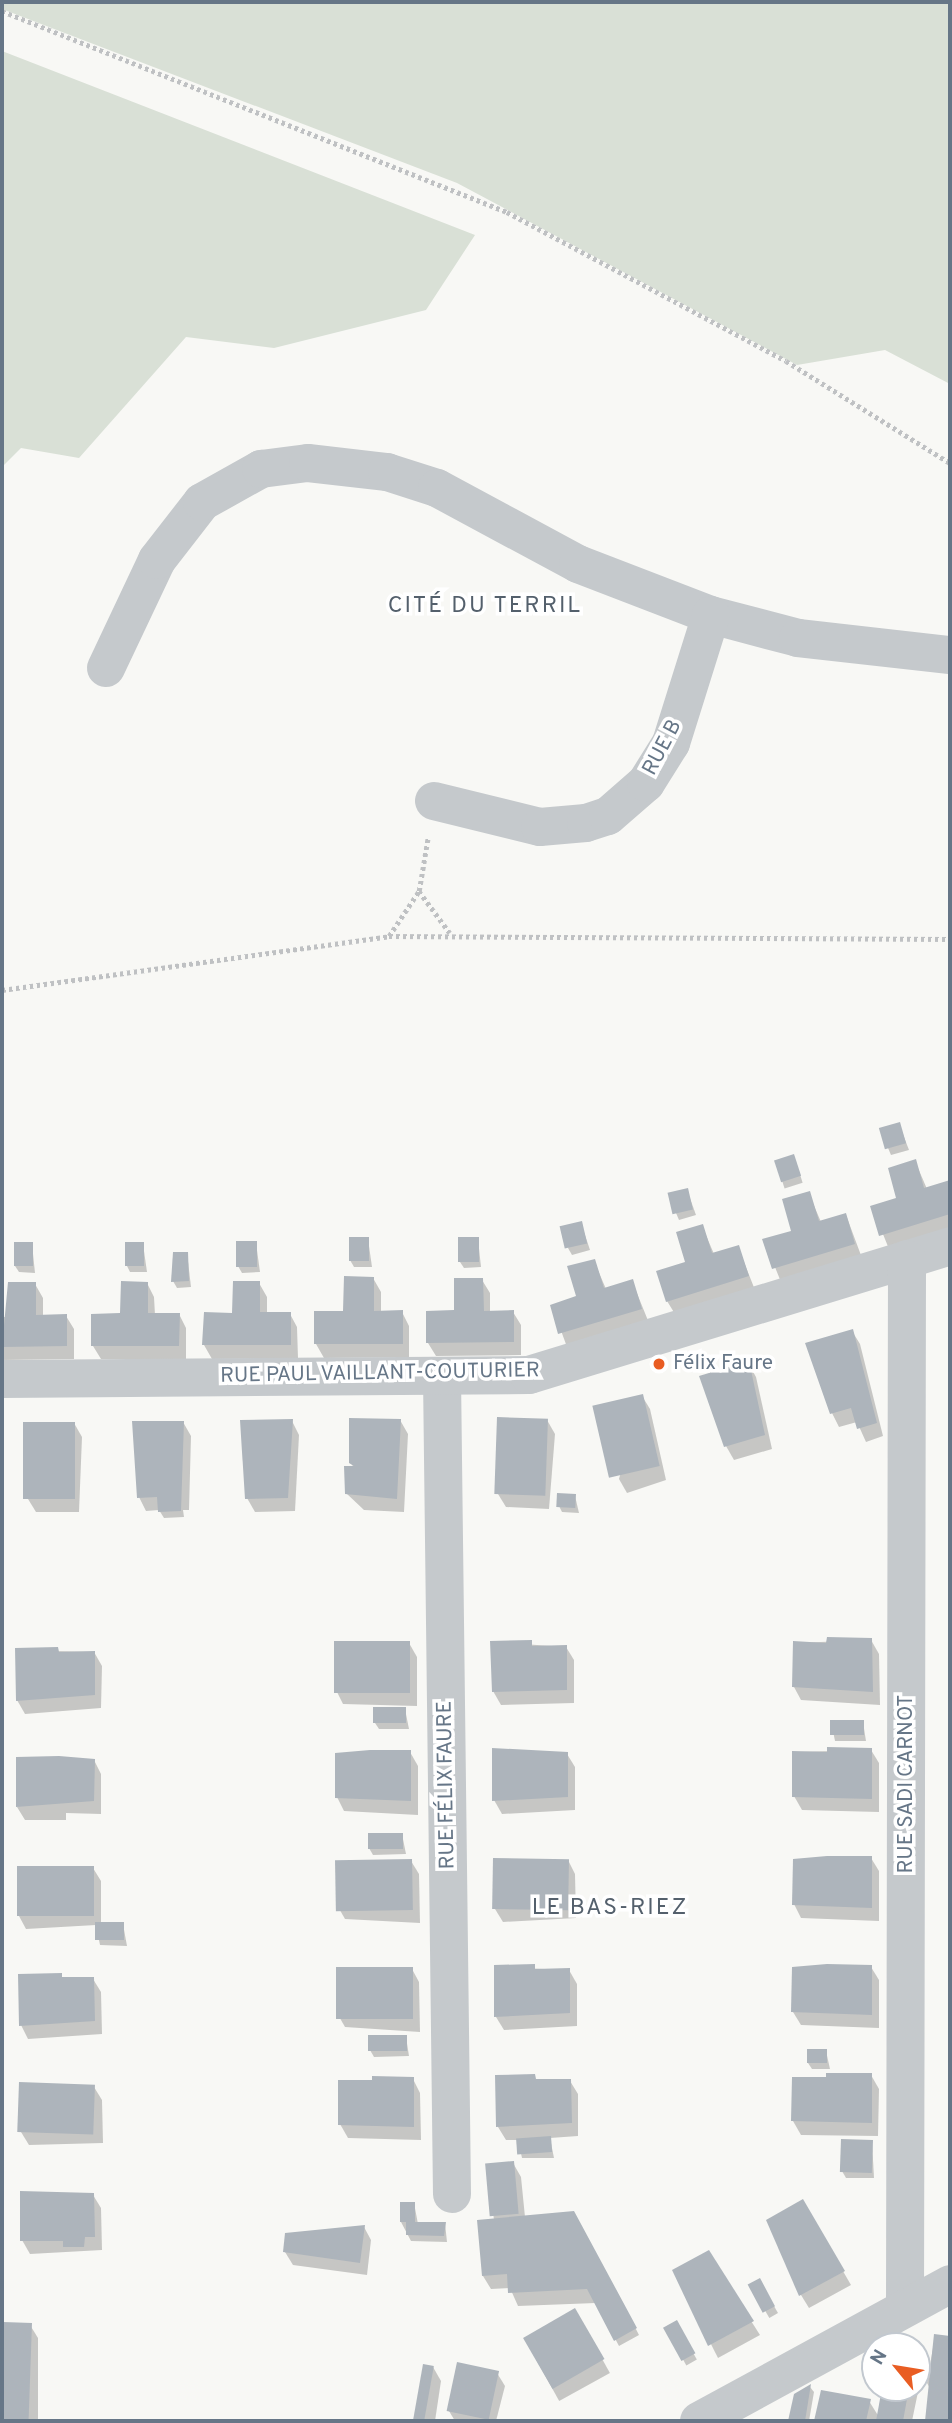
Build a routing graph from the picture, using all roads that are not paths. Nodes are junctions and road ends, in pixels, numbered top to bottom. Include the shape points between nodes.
1 (711, 615) junction
2 (950, 655) edge
3 (106, 668) dead end
4 (434, 802) road end
5 (950, 1246) edge
6 (907, 1259) junction
7 (442, 1376) junction
8 (2, 1380) edge
9 (452, 2194) dead end
10 (950, 2284) edge
11 (905, 2308) junction
12 (699, 2421) edge

1 - 2 street via 798,638
1 - 3 street via 599,574 413,480 335,464 285,464 239,478 185,519 157,560
1 - 4 street, RUE B via 671,743 646,783 608,816 540,827
5 - 6 street, RUE PAUL VAILLANT-COUTURIER
6 - 7 street, RUE PAUL VAILLANT-COUTURIER via 549,1371
6 - 11 street, RUE SADI CARNOT
7 - 8 street, RUE PAUL VAILLANT-COUTURIER
7 - 9 street, RUE FÉLIX FAURE
10 - 11 street
11 - 12 street

